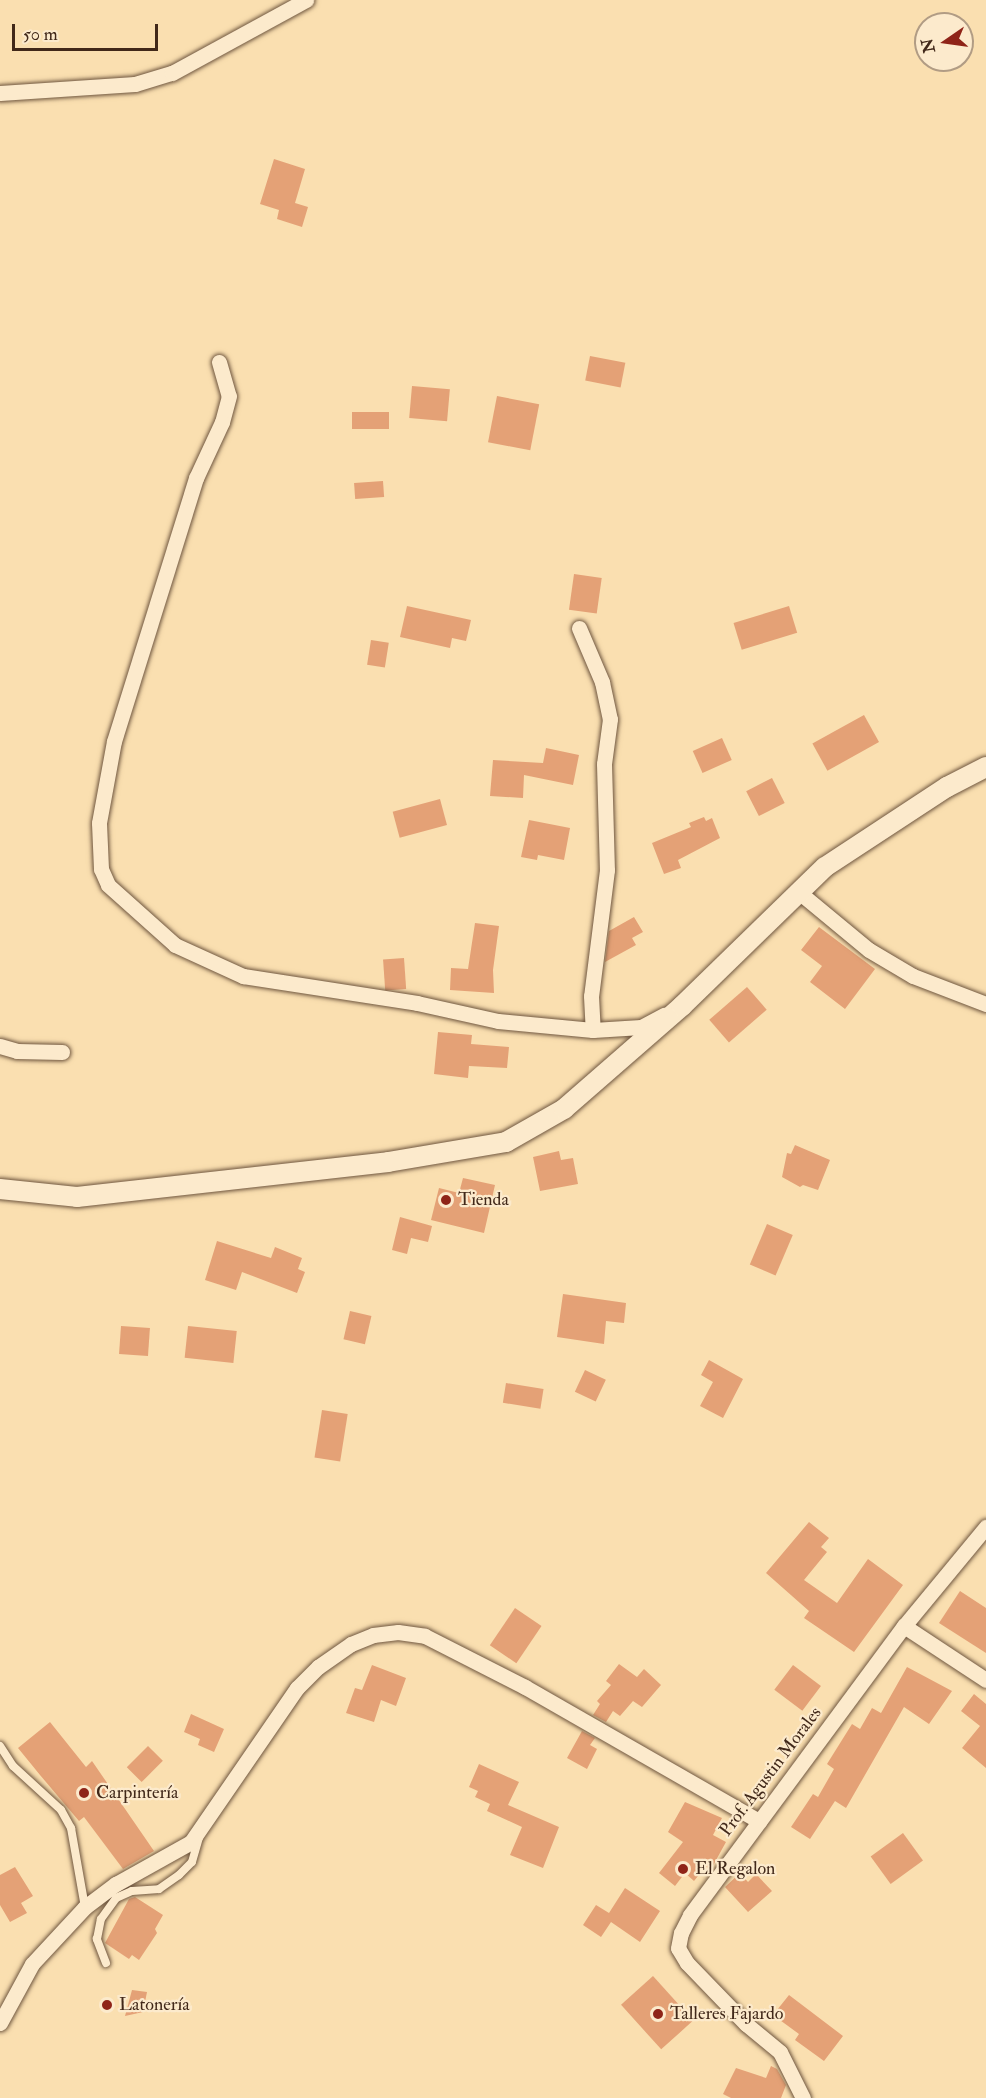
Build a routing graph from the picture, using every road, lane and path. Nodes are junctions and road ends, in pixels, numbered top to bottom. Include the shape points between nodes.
1 (306, 0) edge
2 (0, 93) edge
3 (219, 362) dead end
4 (579, 628) dead end
5 (986, 767) edge
6 (800, 893) junction
7 (986, 1004) edge
8 (682, 1006) junction
9 (593, 1030) junction
10 (0, 1046) edge
11 (62, 1052) dead end
12 (0, 1189) edge
13 (986, 1527) edge
14 (904, 1626) junction
15 (986, 1680) edge
16 (0, 1746) edge
17 (759, 1821) junction
18 (201, 1826) junction
19 (85, 1907) junction
20 (106, 1963) dead end
21 (0, 2023) edge
22 (803, 2098) edge

1 - 2 street via 172,73 135,84
3 - 9 street via 229,396 222,422 196,477 114,741 99,823 101,869 108,885 175,945 243,976 417,1003 498,1021
4 - 9 street via 602,682 610,719 604,764 607,870 591,996
5 - 6 street via 947,787 825,867
6 - 7 street via 869,950 913,976
6 - 8 street
8 - 9 street via 641,1027
8 - 12 street via 564,1109 506,1142 388,1162 77,1197
10 - 11 street via 17,1051
13 - 14 street, Prof. Agustin Morales
14 - 15 street
14 - 17 street, Prof. Agustin Morales
16 - 19 lane via 13,1766 61,1810 71,1828
17 - 18 street via 525,1687 425,1636 398,1632 373,1635 351,1644 318,1667 297,1688
17 - 22 street, Prof. Agustin Morales via 690,1915 678,1948 687,1963 746,2024 780,2052
18 - 19 street via 191,1842 116,1884
18 - 20 lane via 200,1844 192,1862 179,1875 159,1889 132,1891 116,1898 101,1919 97,1940
19 - 21 street via 32,1964

